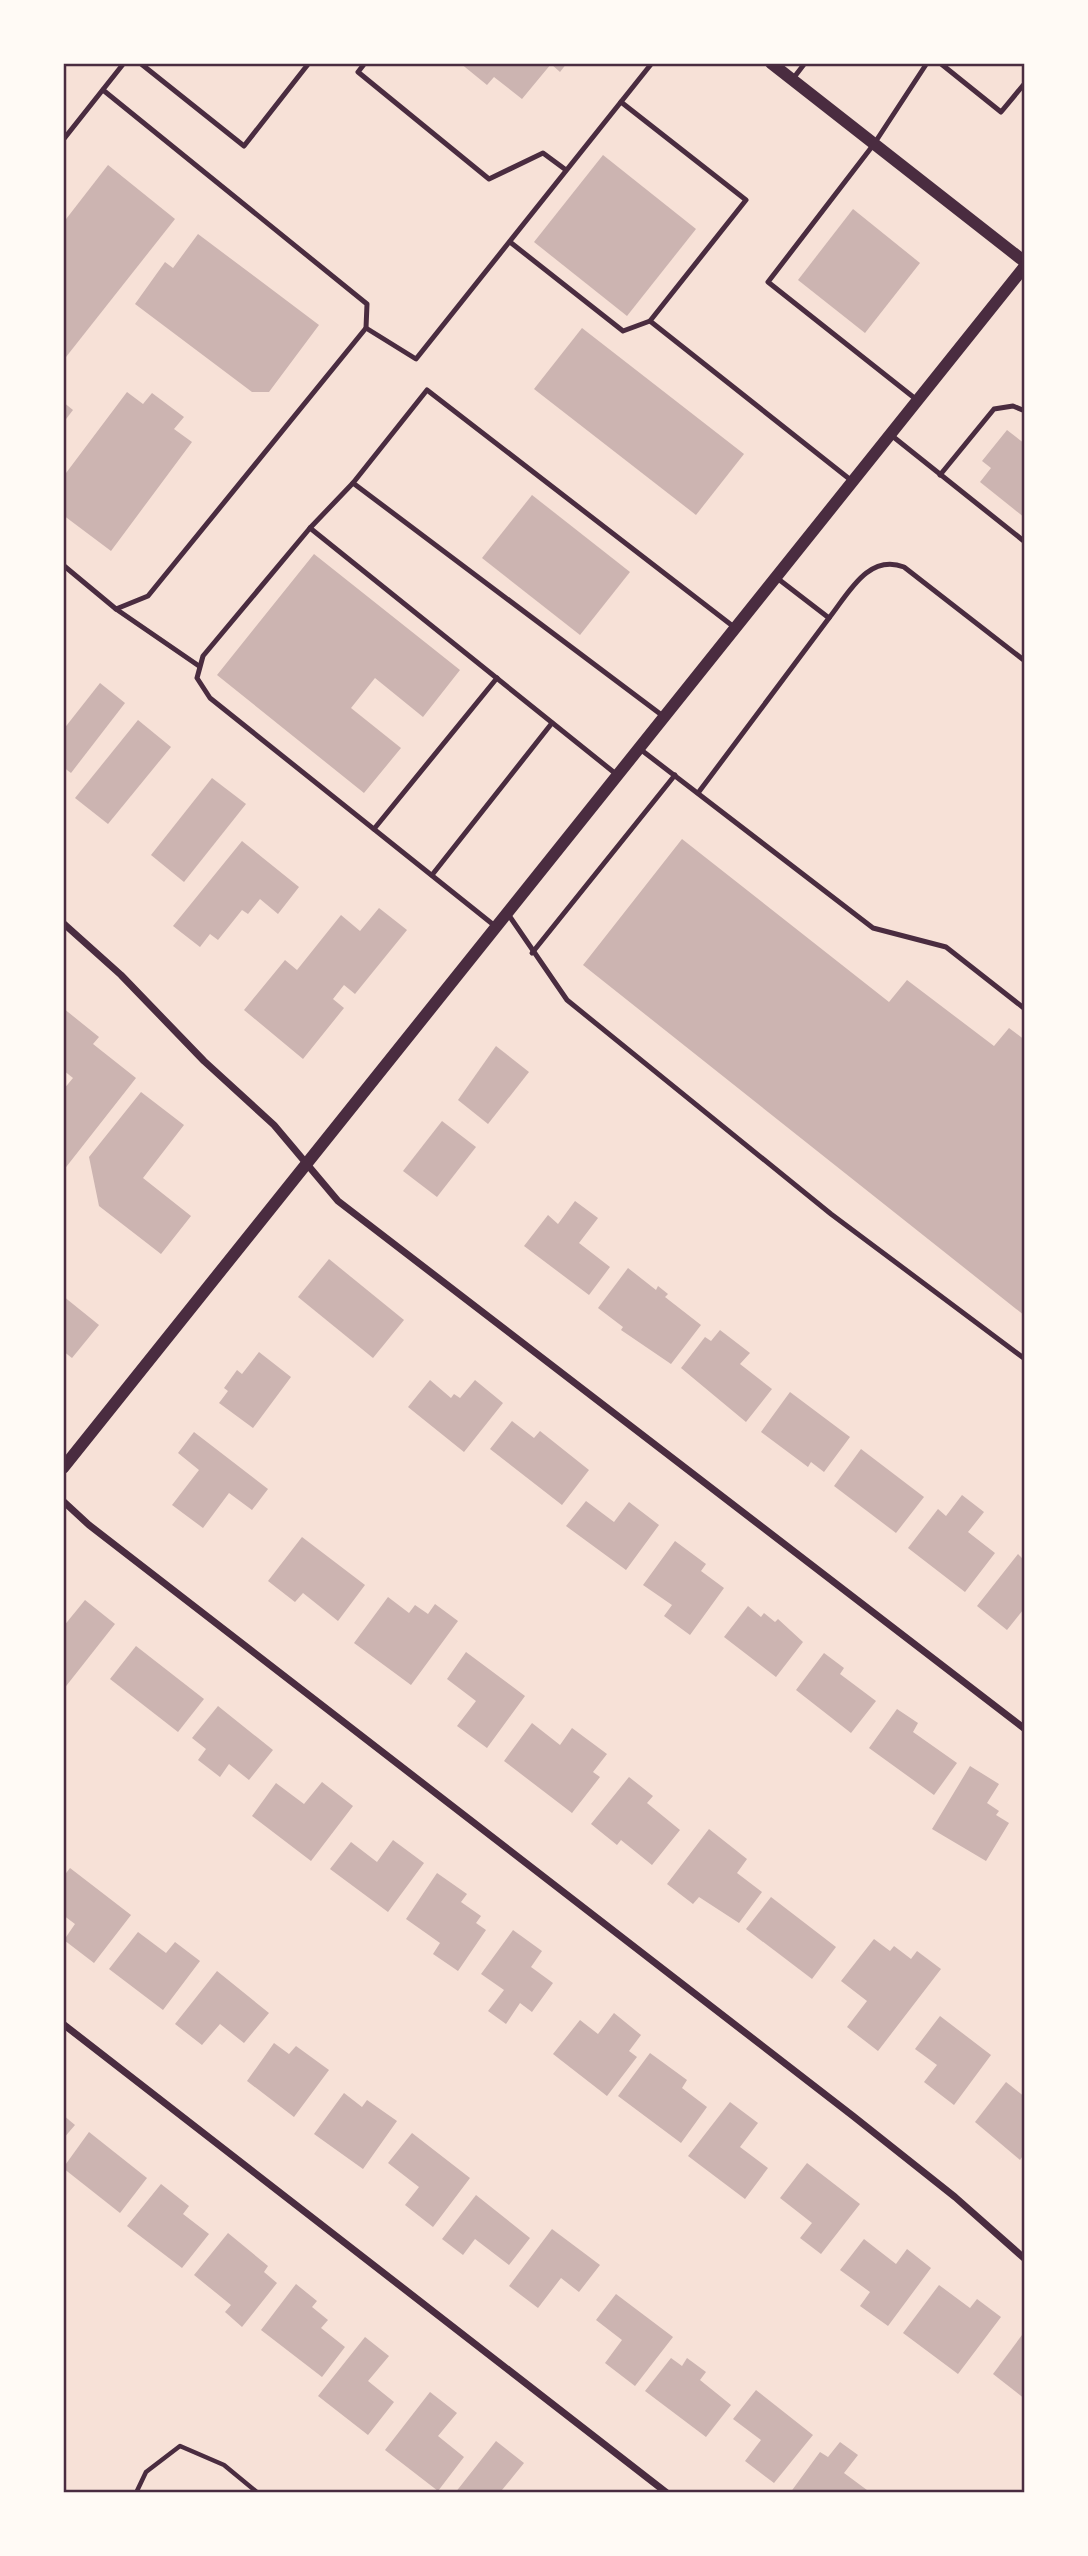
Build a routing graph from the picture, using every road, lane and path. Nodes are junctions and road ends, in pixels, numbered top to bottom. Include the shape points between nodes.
1 (124, 63) edge
2 (140, 63) edge
3 (309, 63) edge
4 (365, 63) edge
5 (652, 63) edge
6 (771, 63) edge
7 (805, 63) edge
8 (926, 63) edge
9 (940, 63) edge
10 (792, 80) junction
11 (1025, 83) edge
12 (103, 90) junction
13 (621, 103) junction
14 (63, 140) edge
15 (874, 144) junction
16 (566, 170) junction
17 (510, 242) junction
18 (1025, 264) edge
19 (650, 321) junction
20 (366, 328) junction
21 (917, 400) junction
22 (1025, 411) edge
23 (890, 434) junction
24 (940, 475) junction
25 (852, 481) junction
26 (353, 483) junction
27 (310, 528) junction
28 (1025, 542) edge
29 (63, 565) edge
30 (775, 577) junction
31 (116, 608) junction
32 (829, 618) junction
33 (734, 627) junction
34 (1025, 661) edge
35 (199, 666) junction
36 (497, 678) junction
37 (663, 716) junction
38 (552, 723) junction
39 (638, 747) junction
40 (616, 774) junction
41 (674, 775) junction
42 (698, 793) junction
43 (374, 829) junction
44 (432, 875) junction
45 (506, 911) junction
46 (63, 923) edge
47 (495, 926) junction
48 (532, 953) junction
49 (1025, 1009) edge
50 (306, 1162) junction
51 (1025, 1359) edge
52 (63, 1468) edge
53 (63, 1501) edge
54 (1025, 1729) edge
55 (63, 2024) edge
56 (1025, 2259) edge
57 (136, 2493) edge
58 (258, 2493) edge
59 (667, 2493) edge

1 - 12 lane
2 - 3 lane via 244,146
4 - 16 lane via 358,72 489,179 543,153
5 - 13 lane
6 - 10 street
7 - 10 lane
8 - 15 lane
9 - 11 lane via 1002,112
10 - 15 street
12 - 14 lane
12 - 20 lane via 366,303
13 - 16 lane
13 - 19 lane via 746,200
15 - 18 street
15 - 21 lane via 768,282
16 - 17 lane
17 - 19 lane via 623,331
17 - 20 lane via 416,359
18 - 21 street
19 - 25 lane
20 - 31 lane via 148,596
21 - 23 street
22 - 24 lane via 1013,406 994,409
23 - 24 lane
23 - 25 street
24 - 28 lane
25 - 30 street
26 - 27 lane
26 - 33 lane via 427,390
26 - 37 lane
27 - 35 lane
27 - 36 lane
29 - 31 lane
30 - 32 lane
30 - 33 street
31 - 35 lane
32 - 34 lane via 870,568 895,563
32 - 42 lane
33 - 37 street
35 - 43 lane via 197,678 210,698
36 - 38 lane
36 - 43 lane
37 - 39 street
38 - 40 lane
38 - 44 lane
39 - 40 street
39 - 41 lane
40 - 45 street
41 - 42 lane
41 - 48 lane
42 - 49 lane via 873,928 946,947
43 - 44 lane
44 - 47 lane
45 - 47 street
45 - 48 lane
46 - 50 street via 144,997
47 - 50 street
48 - 51 lane via 568,1000 831,1214
50 - 52 street
50 - 54 street via 338,1200
53 - 56 street via 853,2116
55 - 59 street
57 - 58 path via 146,2472 180,2446 224,2465

